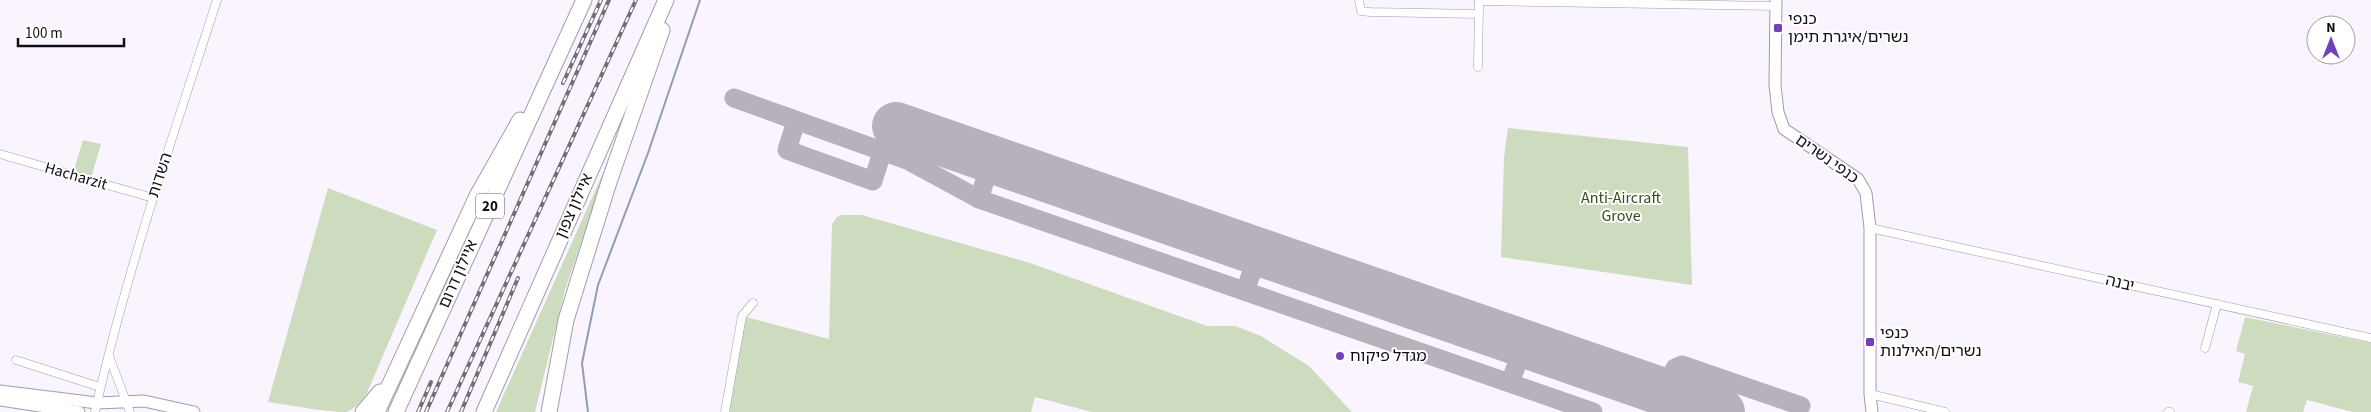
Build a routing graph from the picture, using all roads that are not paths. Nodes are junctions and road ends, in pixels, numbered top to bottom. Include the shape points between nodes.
1 (217, 0) edge
2 (584, 0) edge
3 (666, 0) edge
4 (672, 0) edge
5 (1359, 0) edge
6 (1479, 0) edge
7 (1586, 1) edge
8 (1668, 2) edge
9 (1776, 3) edge
10 (1479, 14) junction
11 (573, 25) junction
12 (1478, 67) dead end
13 (0, 154) edge
14 (153, 198) junction
15 (1870, 228) junction
16 (753, 303) dead end
17 (2217, 304) junction
18 (2371, 338) edge
19 (2205, 348) dead end
20 (108, 351) junction
21 (16, 360) dead end
22 (390, 379) junction
23 (100, 386) junction
24 (0, 391) edge
25 (1870, 394) junction
26 (0, 400) edge
27 (96, 407) edge
28 (129, 407) edge
29 (550, 410) edge
30 (79, 412) edge
31 (194, 412) edge
32 (363, 412) edge
33 (377, 412) edge
34 (396, 412) edge
35 (484, 412) edge
36 (725, 412) edge
37 (1872, 412) edge
38 (1945, 412) edge

1 - 14 street, השדות
2 - 11 highway, איילון דרום / 20
3 - 35 highway, איילון צפון
4 - 29 highway via 609,182 566,320
5 - 10 street via 1362,11 1370,12
6 - 7 street
6 - 10 street
7 - 8 street
8 - 9 street
9 - 15 street, כנפי נשרים via 1775,85 1784,129 1858,179 1866,193
10 - 12 street
11 - 22 highway via 477,196
11 - 34 highway, איילון דרום / 20
13 - 14 street, Hacharzit
14 - 20 street, השדות
15 - 17 street, יבנה
15 - 25 street, כנפי נשרים
16 - 36 street via 742,316
17 - 18 street, יבנה
17 - 19 street
20 - 23 street, השדות
20 - 28 street via 110,364
21 - 23 street
22 - 32 highway
22 - 33 highway
23 - 27 street, השדות
24 - 27 street
25 - 37 street, כנפי נשרים
25 - 38 street
26 - 30 street
27 - 28 street
28 - 31 street via 153,403

